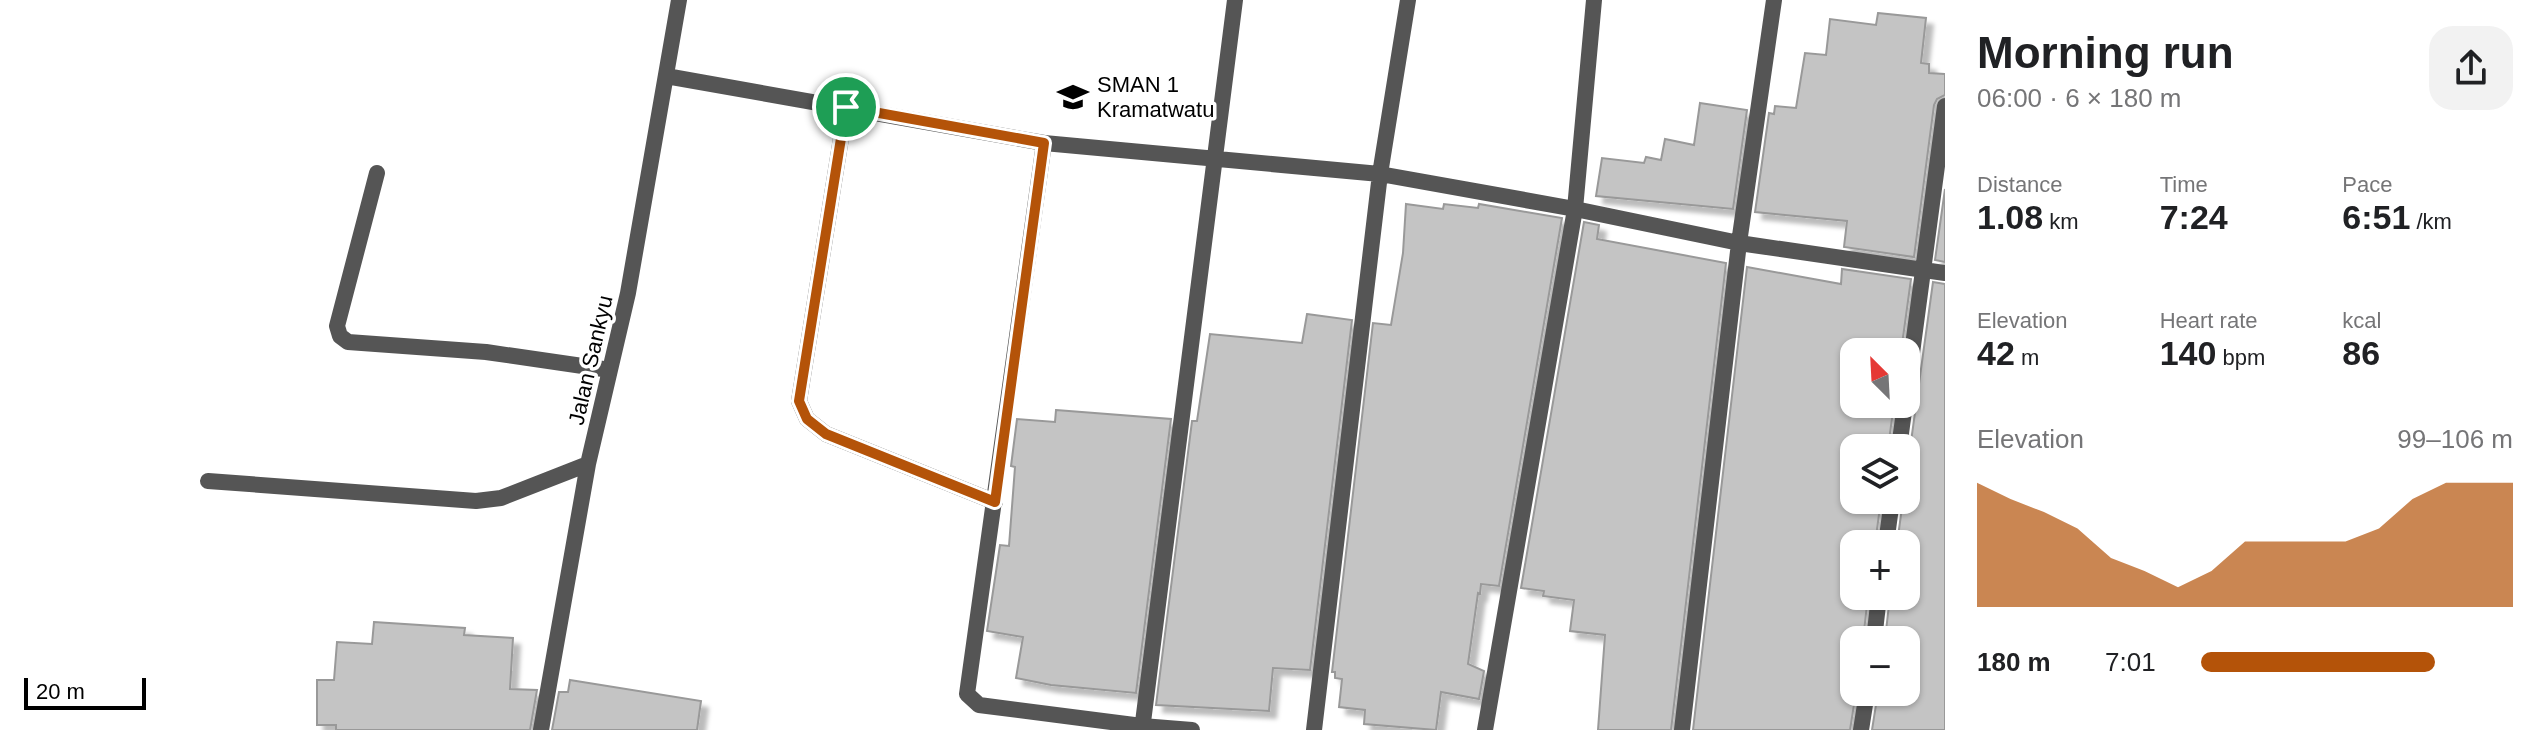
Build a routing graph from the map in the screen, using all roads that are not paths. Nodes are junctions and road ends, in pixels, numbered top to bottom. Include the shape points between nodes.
1 (679, 0) edge
2 (1235, 0) edge
3 (1408, 0) edge
4 (1594, 0) edge
5 (1774, 0) edge
6 (666, 76) junction
7 (1945, 106) edge
8 (846, 107) junction
9 (1044, 143) junction
10 (1215, 160) junction
11 (377, 173) dead end
12 (1380, 174) junction
13 (1575, 209) junction
14 (1739, 243) junction
15 (1923, 271) junction
16 (1945, 273) edge
17 (1914, 338) edge
18 (610, 370) junction
19 (588, 464) junction
20 (208, 481) dead end
21 (995, 502) junction
22 (1865, 706) edge
23 (1142, 728) edge
24 (541, 730) edge
25 (1192, 730) edge
26 (1314, 730) edge
27 (1485, 730) edge
28 (1682, 730) edge
29 (1861, 730) edge

1 - 6 street, Jalan Sankyu
2 - 10 street
3 - 12 street
4 - 13 street
5 - 14 street
6 - 8 street
6 - 18 street, Jalan Sankyu
7 - 15 street
8 - 9 street
8 - 21 street via 799,401 807,419 826,434
9 - 10 street
9 - 21 street
10 - 12 street
10 - 23 street
11 - 18 street via 337,326 340,336 348,342 486,352
12 - 13 street
12 - 26 street
13 - 14 street
13 - 27 street
14 - 15 street
14 - 28 street
15 - 16 street
15 - 17 street
18 - 19 street, Jalan Sankyu
19 - 20 street via 501,498 476,501
19 - 24 street, Jalan Sankyu
21 - 23 street via 967,694 979,705
22 - 29 street
23 - 25 street

